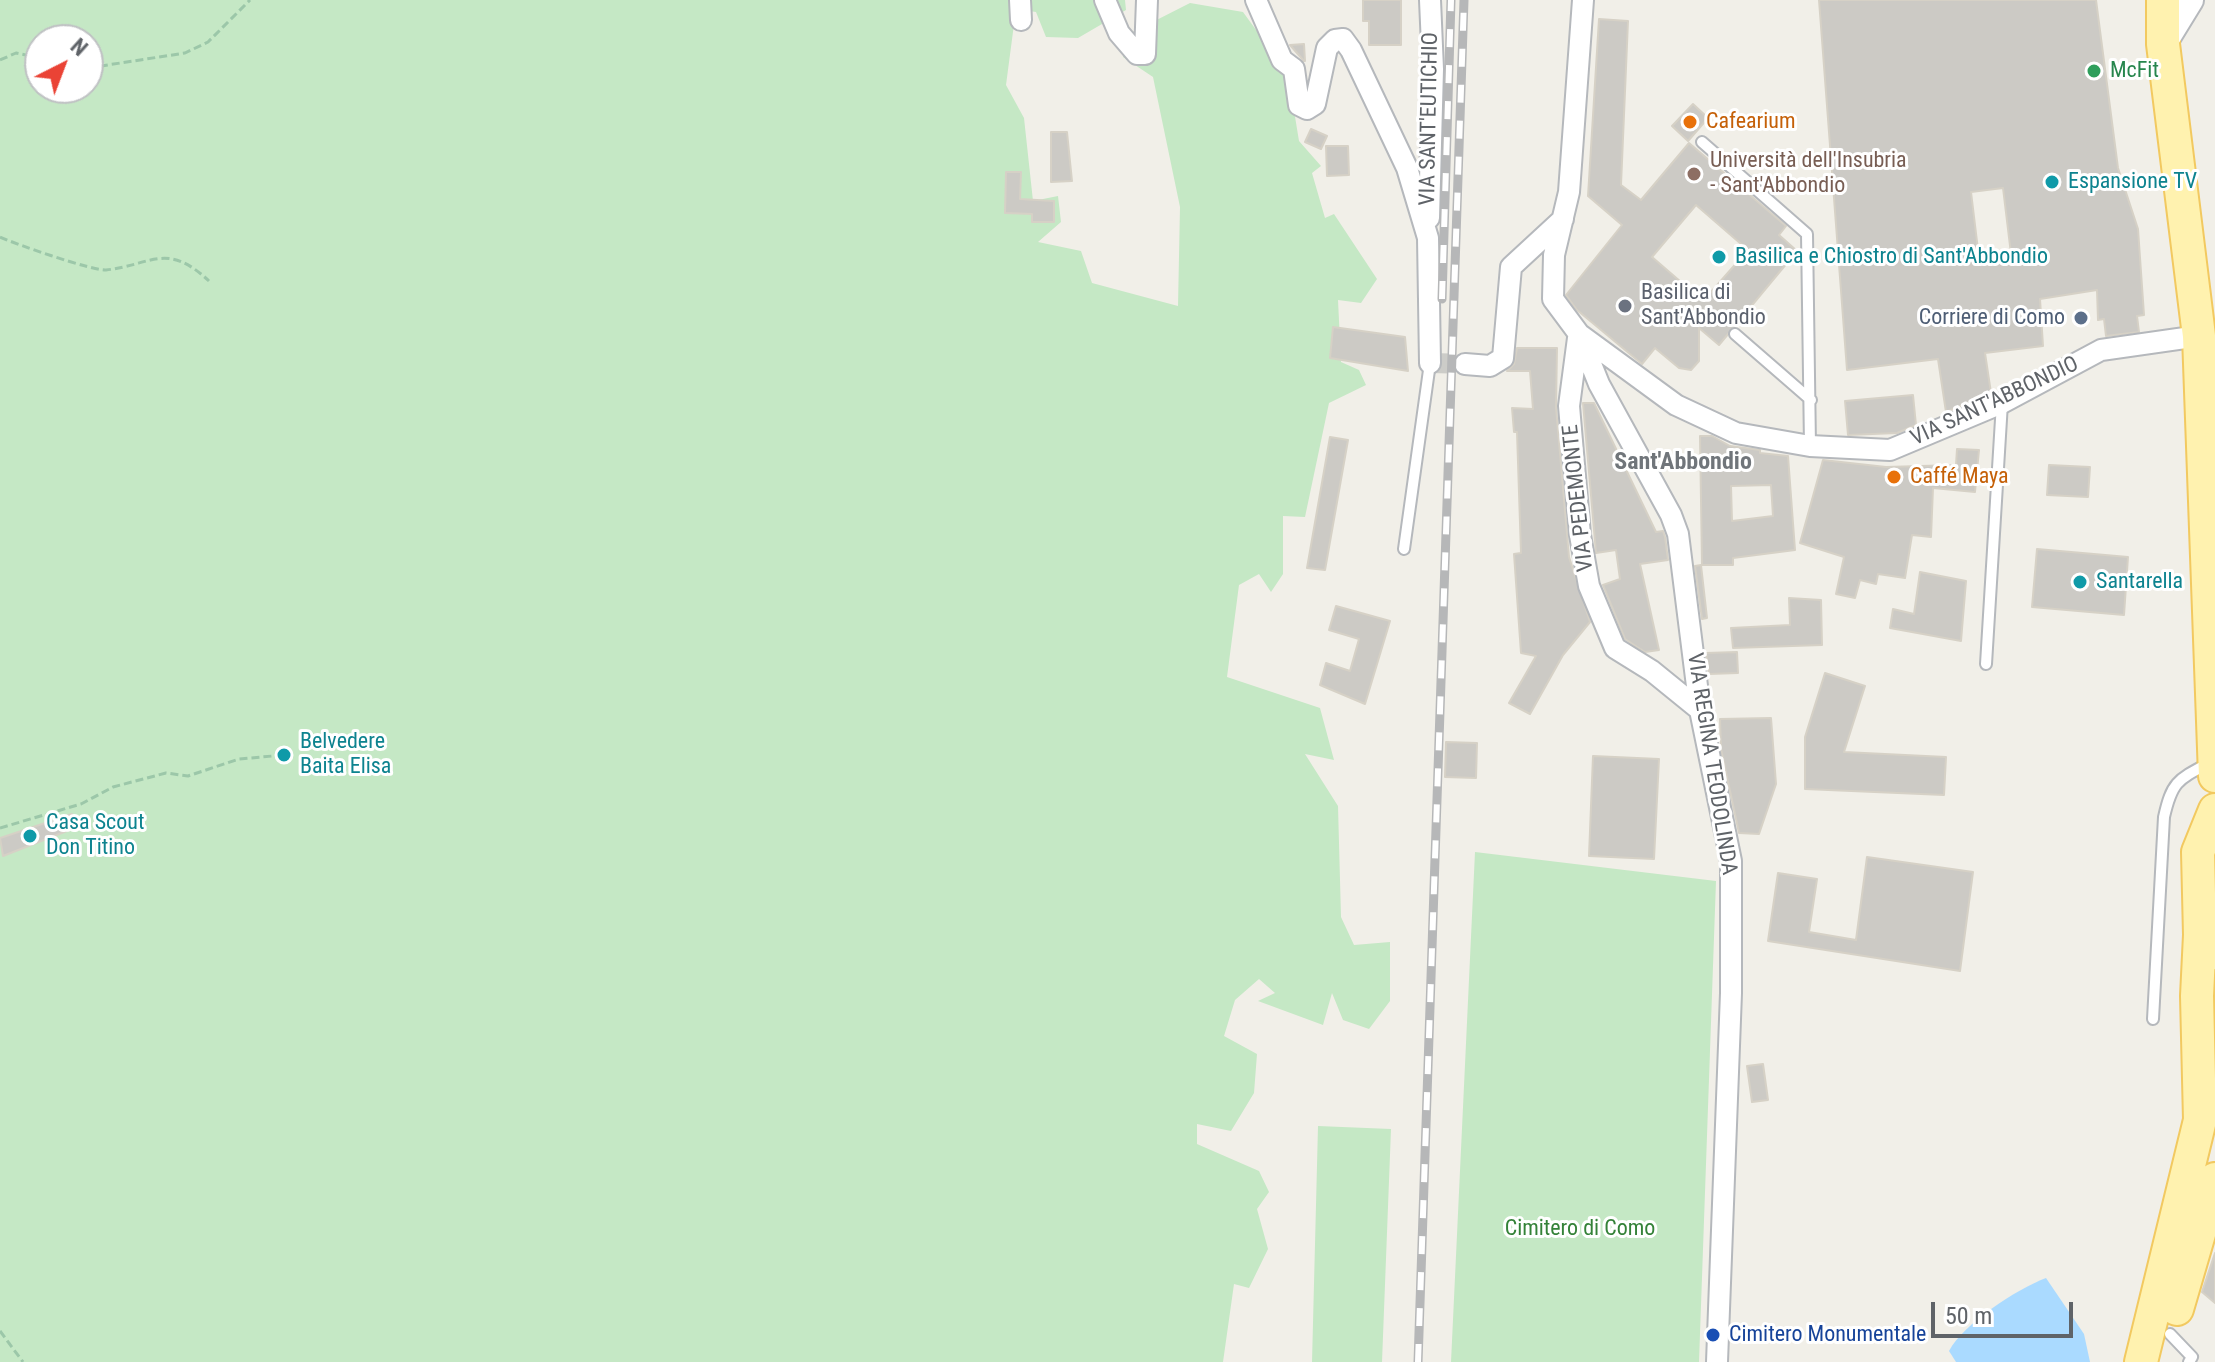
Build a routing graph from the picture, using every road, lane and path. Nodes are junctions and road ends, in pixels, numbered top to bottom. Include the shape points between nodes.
1 (250, 0) edge
2 (1105, 0) edge
3 (1147, 0) edge
4 (1256, 0) edge
5 (1430, 0) edge
6 (1583, 0) edge
7 (2163, 0) edge
8 (2190, 0) edge
9 (2163, 44) junction
10 (24, 55) edge
11 (0, 60) edge
12 (104, 66) edge
13 (1702, 142) dead end
14 (1563, 219) junction
15 (0, 237) edge
16 (1428, 238) junction
17 (209, 281) dead end
18 (2205, 292) edge
19 (1579, 334) junction
20 (1735, 334) dead end
21 (2199, 336) junction
22 (1430, 363) joint
23 (1476, 365) tunnel mouth
24 (1811, 400) junction
25 (2002, 403) junction
26 (1810, 446) junction
27 (1404, 549) dead end
28 (1986, 664) dead end
29 (1700, 710) junction
30 (284, 755) dead end
31 (2214, 768) edge
32 (2215, 810) edge
33 (0, 828) edge
34 (2200, 935) junction
35 (2215, 981) edge
36 (2153, 1019) dead end
37 (2208, 1055) edge
38 (2215, 1179) edge
39 (0, 1331) edge
40 (2165, 1348) edge
41 (23, 1362) edge
42 (1717, 1362) edge
43 (2141, 1362) edge
44 (2189, 1362) edge

1 - 12 path via 208,42 185,53
2 - 3 street via 1119,33 1137,54 1145,54
4 - 16 street via 1282,60 1294,69 1299,105 1307,109 1315,104 1327,48 1343,39 1351,50 1407,168
5 - 16 street, VIA SANT'EUTICHIO
6 - 14 street
7 - 9 main road
8 - 9 street
9 - 18 main road
10 - 11 path
13 - 24 lane via 1807,234
14 - 19 street via 1554,255 1553,299
14 - 23 street via 1511,267 1503,358
15 - 17 path via 106,270 153,258 179,261
16 - 22 street
18 - 21 main road
19 - 26 street, VIA SANT'ABBONDIO via 1676,405 1736,433
19 - 29 street, VIA REGINA TEODOLINDA via 1599,384 1678,534
19 - 29 street, VIA PEDEMONTE via 1569,406 1589,586 1615,648
20 - 24 lane
21 - 25 street, VIA SANT'ABBONDIO via 2101,350
21 - 31 main road
22 - 27 lane
24 - 26 lane
25 - 26 street, VIA SANT'ABBONDIO via 1890,450
25 - 28 lane
29 - 42 street, VIA REGINA TEODOLINDA via 1731,861
30 - 33 path via 249,757 188,776 166,773
31 - 36 lane via 2180,778 2171,788 2158,886
32 - 34 main road via 2198,852
34 - 35 main road
34 - 37 main road via 2197,996
37 - 43 main road via 2195,1151
38 - 40 main road
39 - 41 path
40 - 44 lane via 2192,1357

